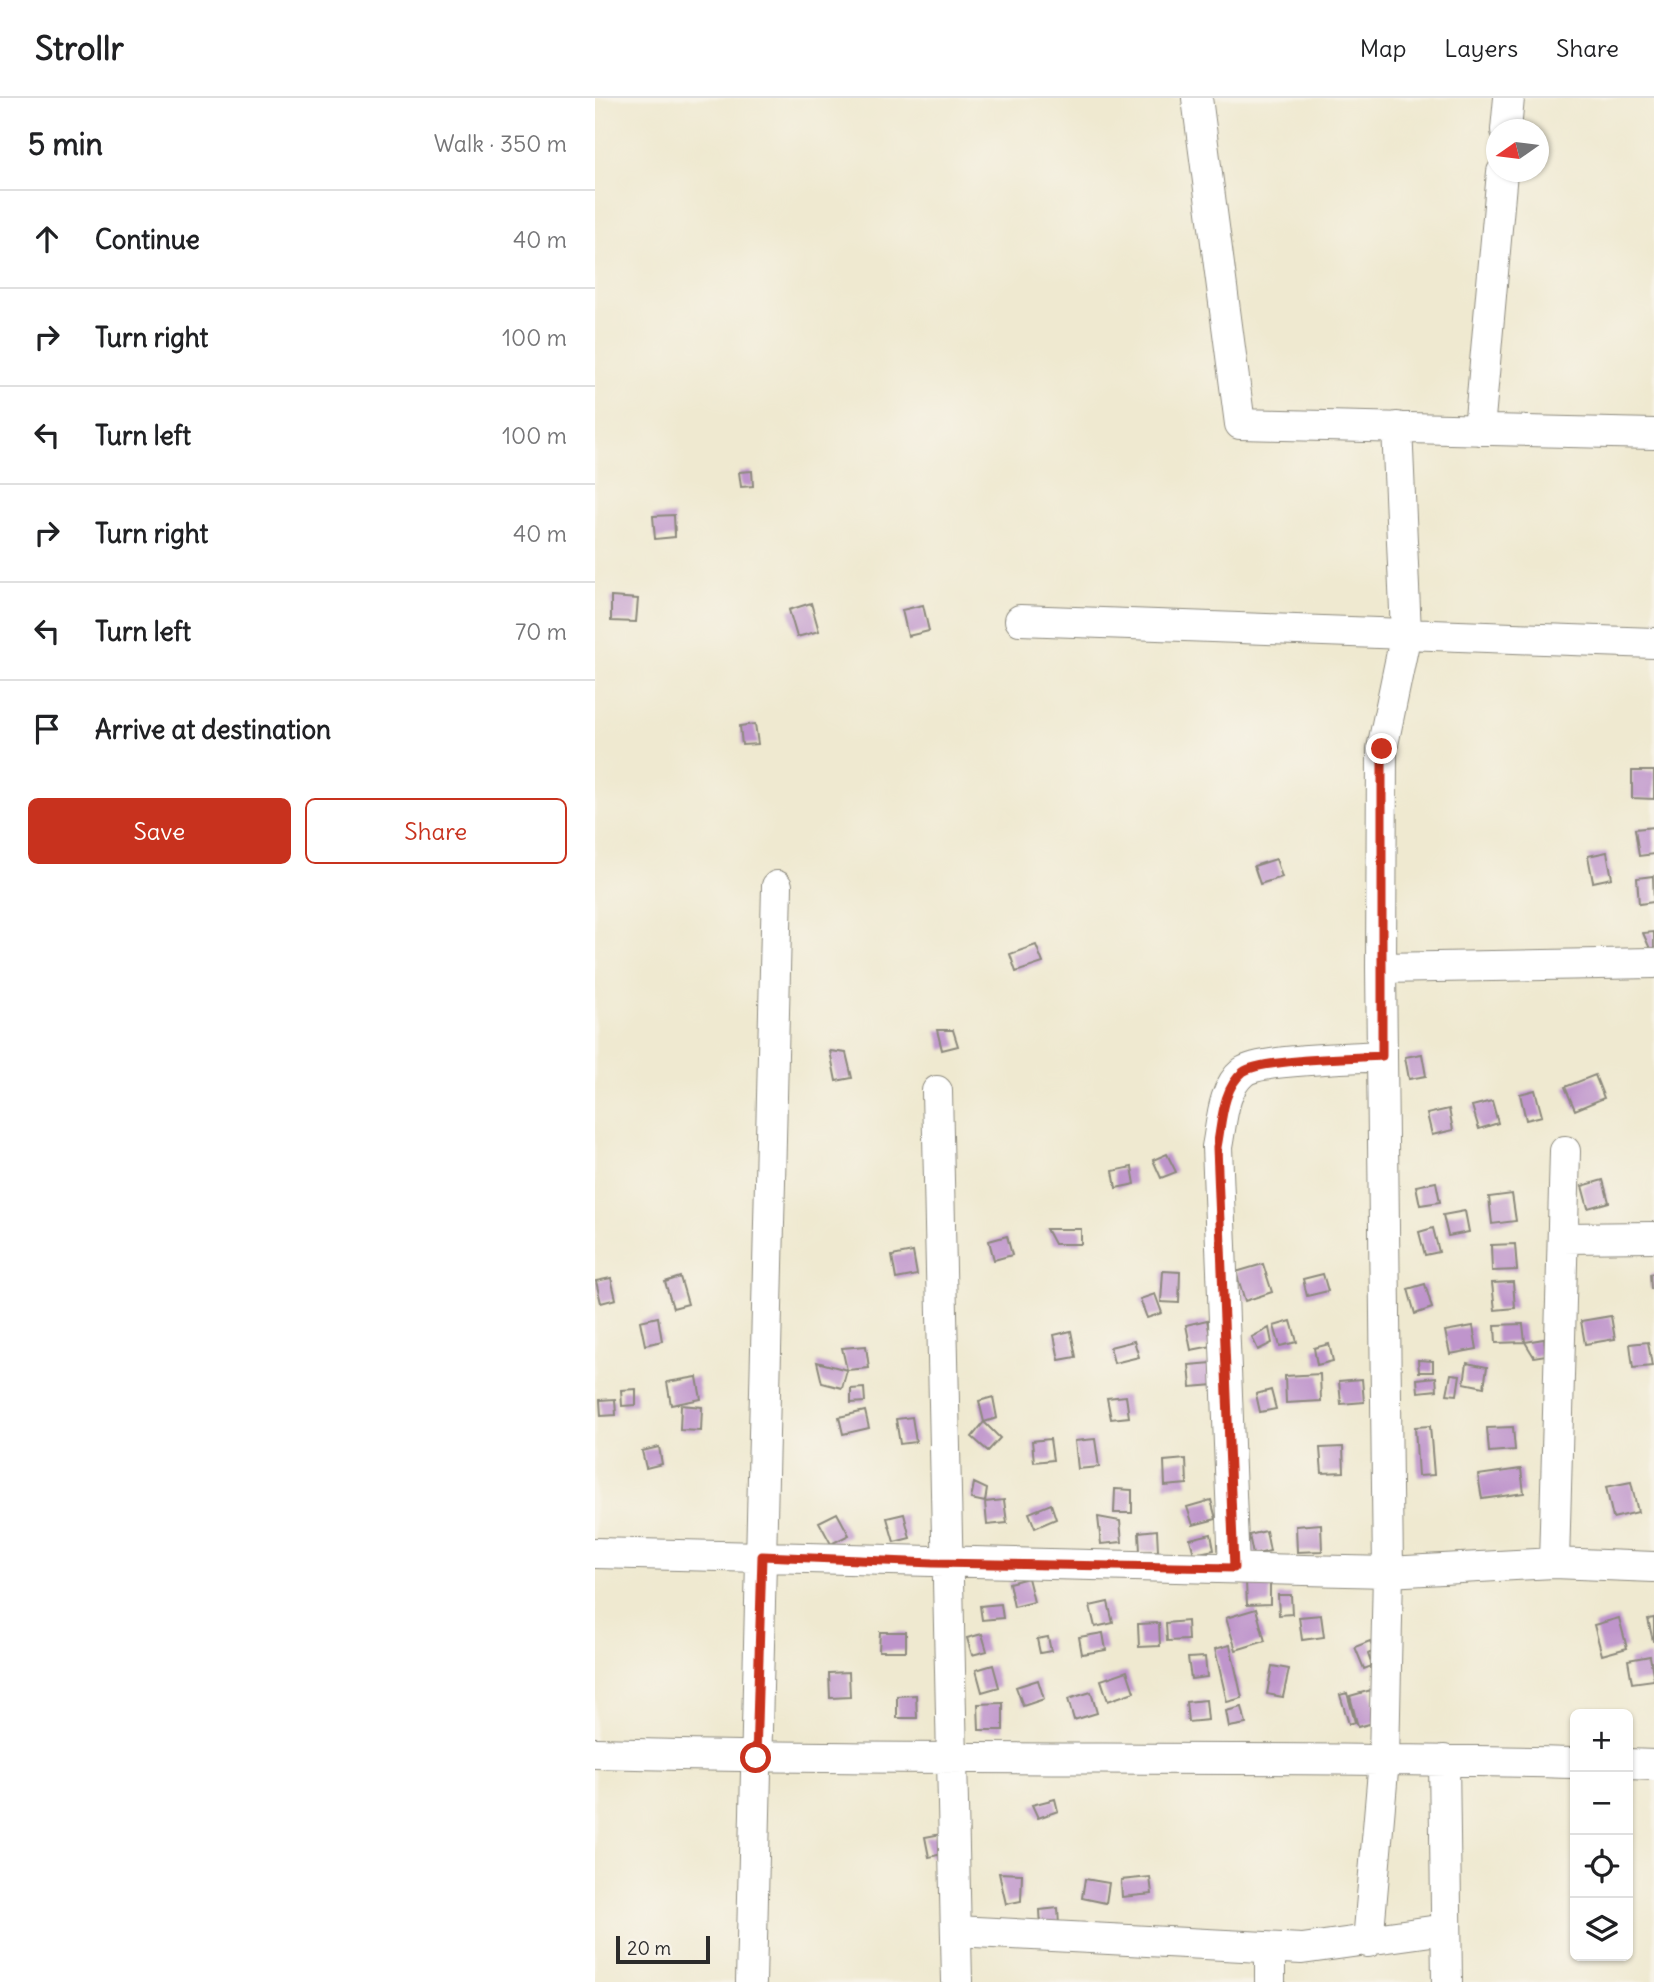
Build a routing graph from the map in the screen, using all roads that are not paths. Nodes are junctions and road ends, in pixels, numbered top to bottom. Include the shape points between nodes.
1 (1197, 98) edge
2 (1509, 98) edge
3 (1507, 119) edge
4 (1501, 182) edge
5 (1397, 427) junction
6 (1479, 430) junction
7 (1654, 434) edge
8 (1020, 620) dead end
9 (1406, 633) junction
10 (1654, 643) edge
11 (777, 886) dead end
12 (1654, 963) edge
13 (1381, 968) junction
14 (1382, 1056) junction
15 (937, 1091) dead end
16 (1565, 1151) dead end
17 (1654, 1237) edge
18 (1563, 1238) junction
19 (595, 1553) edge
20 (762, 1556) junction
21 (947, 1563) junction
22 (1554, 1563) junction
23 (1654, 1567) edge
24 (1234, 1568) junction
25 (1388, 1572) junction
26 (595, 1754) edge
27 (756, 1758) junction
28 (954, 1758) junction
29 (1384, 1760) junction
30 (1444, 1760) junction
31 (1570, 1763) edge
32 (1633, 1764) edge
33 (1654, 1765) edge
34 (1446, 1929) junction
35 (956, 1931) junction
36 (1368, 1942) junction
37 (1270, 1948) junction
38 (751, 1982) edge
39 (957, 1982) edge
40 (1270, 1982) edge
41 (1447, 1982) edge

1 - 5 street via 1240,424
2 - 3 street
4 - 6 street
5 - 6 street
5 - 9 street
6 - 7 street
8 - 9 street
9 - 10 street
9 - 13 street via 1382,749
11 - 20 street
12 - 13 street
13 - 14 street
14 - 24 street via 1263,1065 1243,1072 1226,1097 1217,1147
14 - 25 street
15 - 21 street
16 - 18 street
17 - 18 street
18 - 22 street
19 - 20 street
20 - 21 street
20 - 27 street
21 - 24 street
21 - 28 street
22 - 23 street
22 - 25 street
24 - 25 street
25 - 29 street
26 - 27 street
27 - 28 street
27 - 38 street
28 - 29 street
28 - 35 street
29 - 30 street
29 - 36 street
30 - 31 street
30 - 34 street
32 - 33 street
34 - 36 street
34 - 41 street
35 - 37 street
35 - 39 street
36 - 37 street
37 - 40 street

